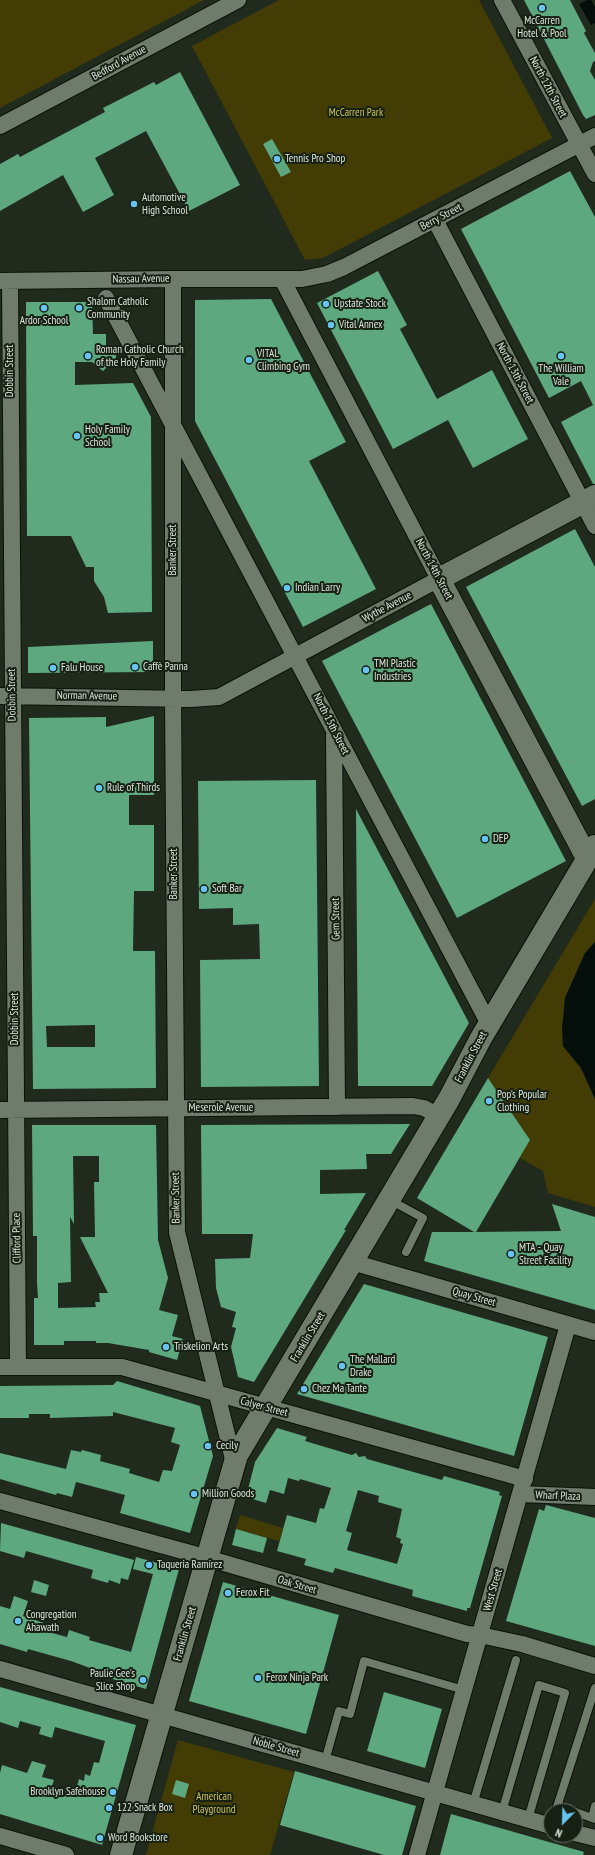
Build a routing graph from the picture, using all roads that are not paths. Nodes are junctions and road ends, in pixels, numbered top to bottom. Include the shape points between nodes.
1 (238, 0) edge
2 (502, 0) edge
3 (0, 126) edge
4 (595, 136) edge
5 (579, 145) junction
6 (595, 174) edge
7 (435, 220) junction
8 (173, 279) junction
9 (282, 280) junction
10 (5, 281) edge
11 (106, 298) dead end
12 (173, 424) junction
13 (589, 499) edge
14 (595, 526) edge
15 (439, 579) junction
16 (295, 656) junction
17 (6, 696) edge
18 (173, 697) junction
19 (334, 732) junction
20 (591, 852) edge
21 (489, 1024) junction
22 (337, 1107) junction
23 (176, 1108) junction
24 (8, 1110) edge
25 (439, 1116) junction
26 (389, 1200) junction
27 (406, 1252) dead end
28 (352, 1262) junction
29 (568, 1325) junction
30 (595, 1332) edge
31 (0, 1367) edge
32 (18, 1367) junction
33 (216, 1393) junction
34 (266, 1407) junction
35 (234, 1463) junction
36 (523, 1487) junction
37 (595, 1497) edge
38 (0, 1501) edge
39 (206, 1559) junction
40 (480, 1635) junction
41 (516, 1660) dead end
42 (595, 1666) edge
43 (0, 1669) edge
44 (595, 1688) edge
45 (464, 1690) junction
46 (161, 1715) junction
47 (325, 1761) junction
48 (434, 1793) junction
49 (559, 1803) edge
50 (473, 1804) junction
51 (595, 1806) edge
52 (502, 1812) junction
53 (583, 1815) edge
54 (593, 1818) edge
55 (528, 1820) junction
56 (543, 1824) edge
57 (583, 1835) edge
58 (0, 1836) edge
59 (595, 1838) edge
60 (66, 1855) edge
61 (121, 1855) edge
62 (417, 1855) edge

1 - 3 street, Bedford Avenue
2 - 5 street, North 12th Street
4 - 5 street, Berry Street
5 - 6 street, North 12th Street
5 - 7 street, Berry Street
7 - 9 street, Berry Street via 327,274
7 - 13 street, North 13th Street
8 - 9 street, Nassau Avenue
8 - 10 street, Nassau Avenue
8 - 12 street, Banker Street
9 - 15 street, North 14th Street
10 - 17 street, Dobbin Street
11 - 12 street, North 15th Street
12 - 16 street, North 15th Street
12 - 18 street, Banker Street
13 - 14 street, North 13th Street
13 - 15 main road, Wythe Avenue
15 - 16 street, Wythe Avenue
15 - 20 main road, North 14th Street
16 - 18 street, Wythe Avenue via 219,697
16 - 19 street, North 15th Street
17 - 18 street, Norman Avenue
17 - 24 street, Dobbin Street
18 - 23 street, Banker Street
19 - 21 street, North 15th Street
19 - 22 street, Gem Street
20 - 21 main road, Franklin Street
21 - 25 main road, Franklin Street
22 - 23 street, Meserole Avenue
22 - 25 street, Meserole Avenue via 413,1106 424,1108
23 - 24 street, Meserole Avenue
23 - 33 street, Banker Street via 177,1238
24 - 32 street, Clifford Place
25 - 26 main road, Franklin Street
26 - 27 lane via 423,1218
26 - 28 main road, Franklin Street
28 - 29 street, Quay Street
28 - 34 main road, Franklin Street
29 - 30 street, Quay Street
29 - 36 street, West Street
31 - 32 street, Calyer Street
32 - 33 street, Calyer Street via 116,1366
33 - 34 street, Calyer Street
33 - 35 street, Banker Street
34 - 35 main road, Franklin Street
34 - 36 street, Calyer Street
35 - 39 main road, Franklin Street
36 - 37 street, Wharf Plaza
36 - 40 street, West Street
38 - 39 street, Oak Street
39 - 40 street, Oak Street via 467,1634
39 - 46 main road, Franklin Street
40 - 42 street, Oak Street via 522,1644
40 - 45 street, West Street
41 - 50 lane
43 - 46 street, Noble Street
44 - 49 lane
45 - 47 lane via 364,1661 350,1714 339,1711
45 - 48 street, West Street
46 - 47 street, Noble Street
46 - 61 main road, Franklin Street
47 - 48 street, Noble Street
48 - 50 street, Noble Street
48 - 62 street, West Street
50 - 52 street, Noble Street
51 - 54 lane
52 - 55 street, Noble Street
52 - 55 lane via 539,1685 565,1693
53 - 54 lane
55 - 56 street, Noble Street
57 - 59 street
58 - 60 street

